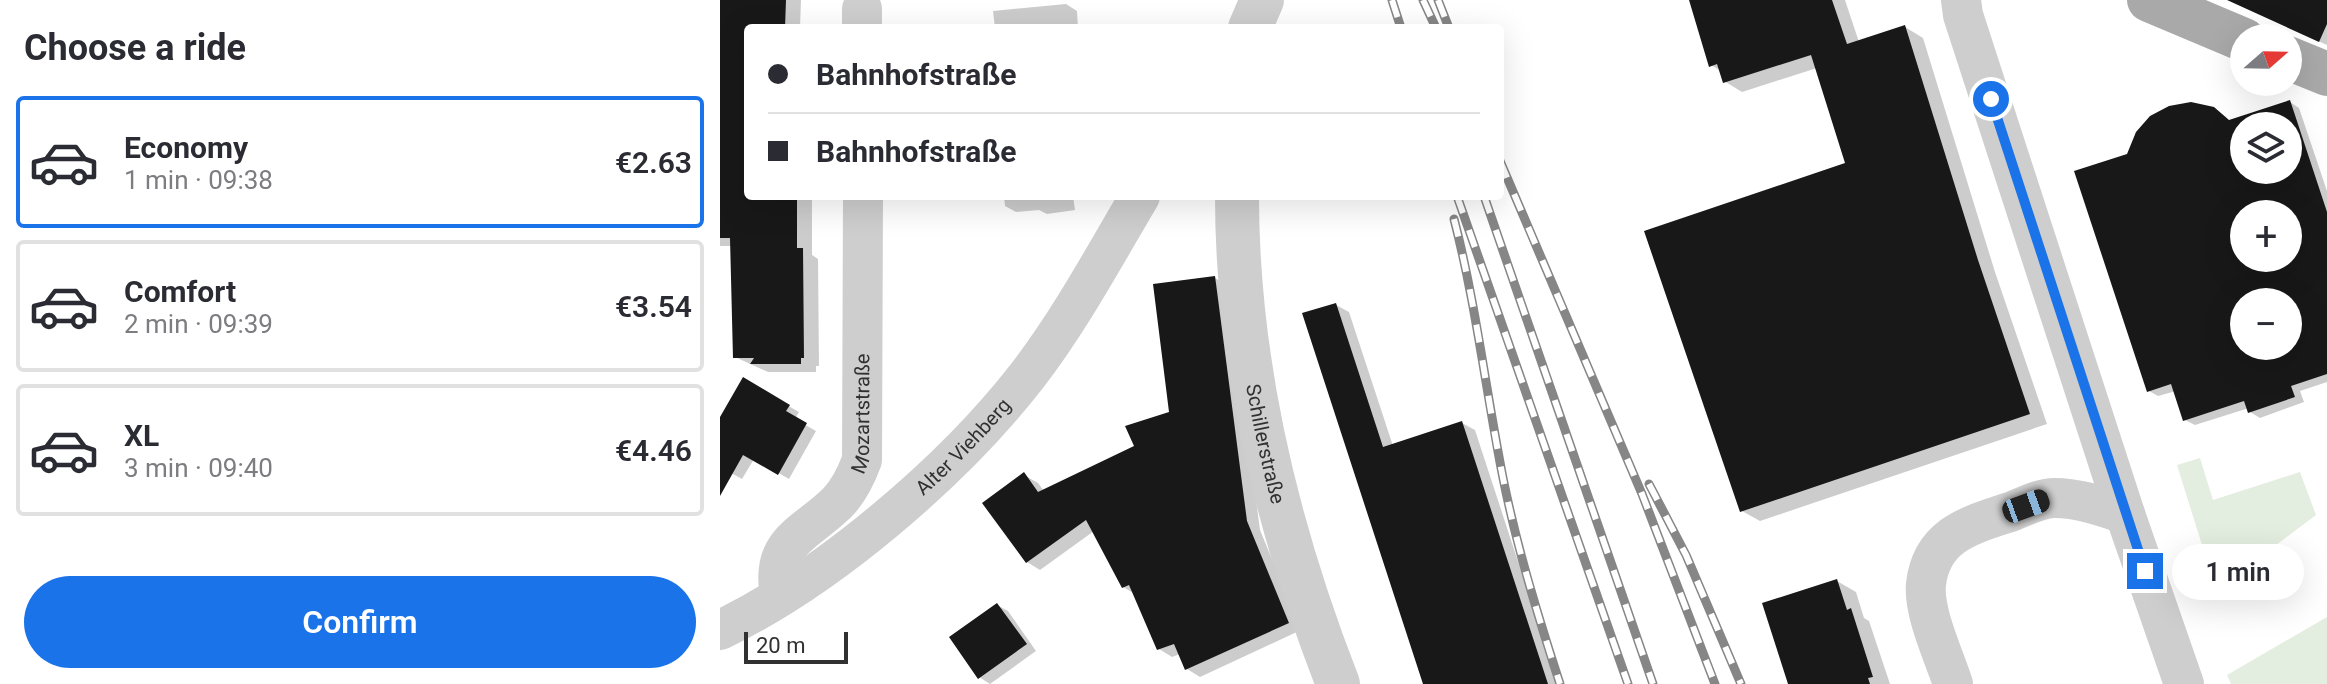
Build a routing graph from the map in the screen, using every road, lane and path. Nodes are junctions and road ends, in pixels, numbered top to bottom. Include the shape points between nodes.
1 (1262, 0) edge
2 (1961, 0) edge
3 (2149, 0) edge
4 (1252, 24) edge
5 (2230, 34) edge
6 (2302, 64) edge
7 (2327, 74) edge
8 (863, 200) edge
9 (1138, 200) edge
10 (1237, 200) edge
11 (2125, 514) junction
12 (780, 596) junction
13 (720, 630) edge
14 (1338, 684) edge
15 (1953, 684) edge
16 (2184, 684) edge

1 - 4 street
2 - 11 street
3 - 5 main road
6 - 7 main road
8 - 12 street, Mozartstraße via 862,460 839,501 786,547 778,566
9 - 12 street, Alter Viehberg via 1069,315 991,417 925,485
10 - 14 street, Schillerstraße via 1246,343 1272,484 1310,613
11 - 15 street via 2089,502 2049,498 1960,529 1946,541 1934,555 1926,586
11 - 16 street
12 - 13 street, Alter Viehberg

